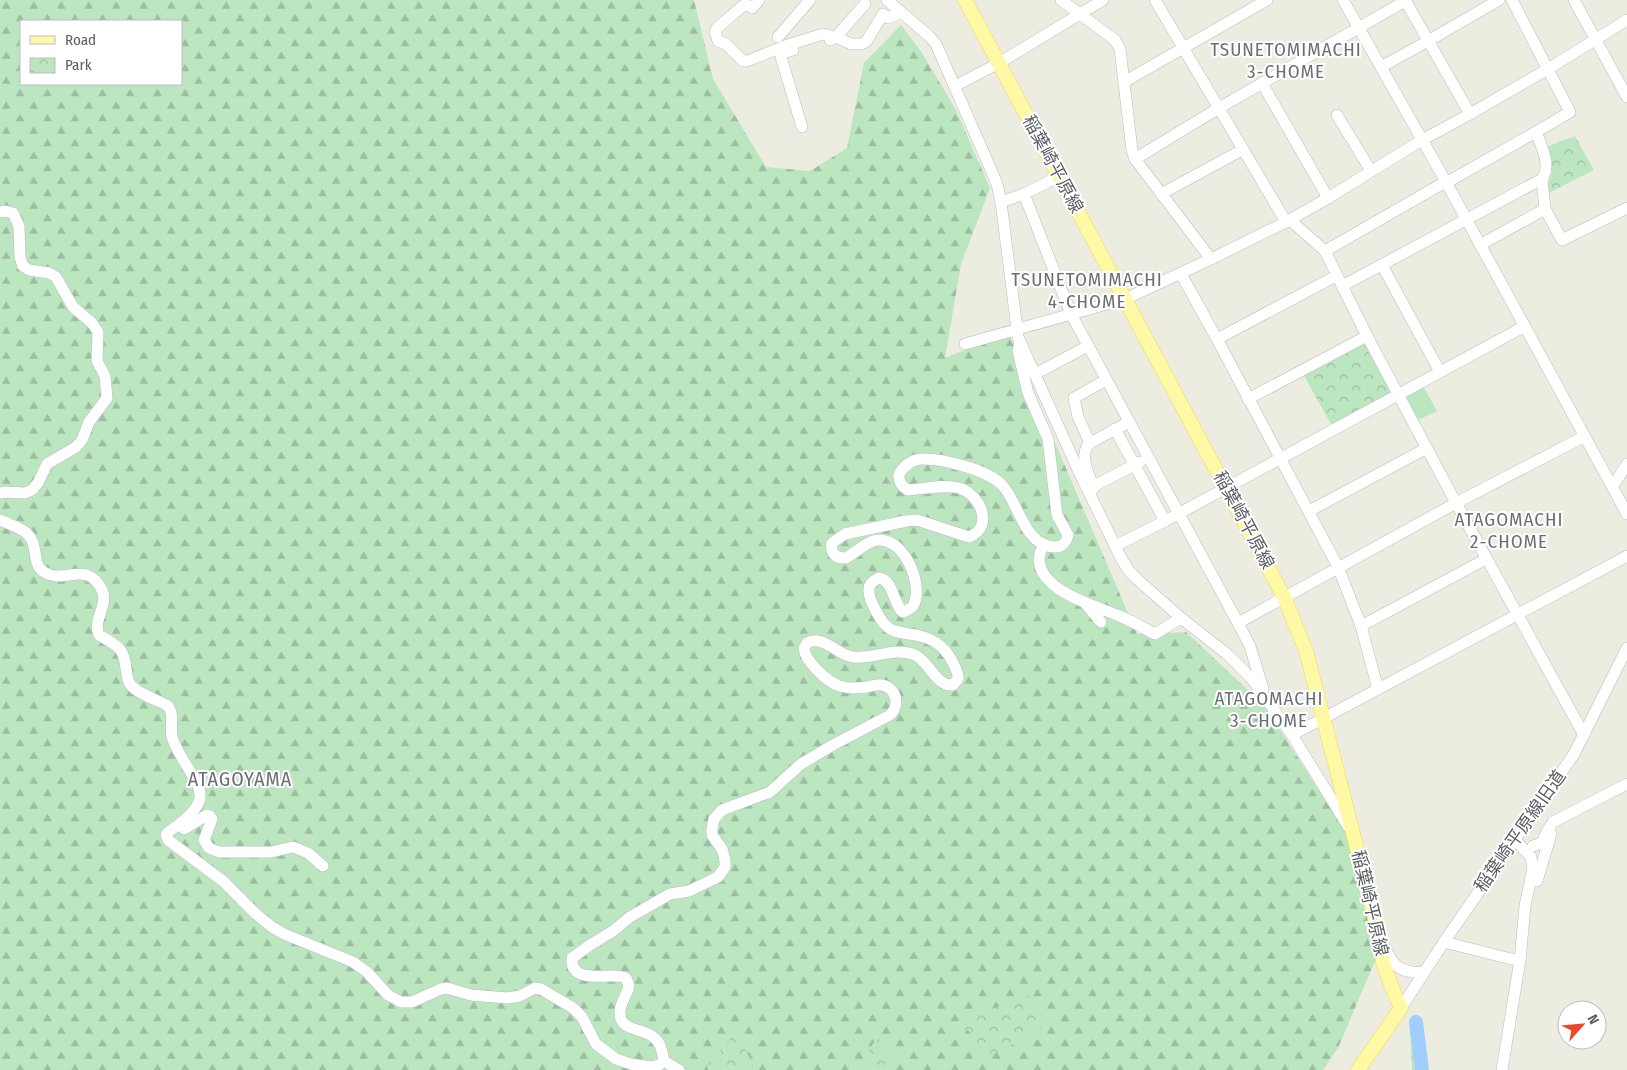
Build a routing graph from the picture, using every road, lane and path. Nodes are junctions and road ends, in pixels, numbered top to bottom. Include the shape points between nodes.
1 (759, 0) edge
2 (810, 0) edge
3 (886, 0) edge
4 (965, 0) edge
5 (1060, 0) edge
6 (1103, 0) edge
7 (1155, 0) edge
8 (1267, 0) edge
9 (1343, 0) edge
10 (1406, 0) edge
11 (1499, 0) edge
12 (1512, 0) edge
13 (1574, 0) edge
14 (862, 2) edge
15 (901, 13) junction
16 (884, 14) junction
17 (1079, 14) junction
18 (1627, 20) edge
19 (1359, 28) junction
20 (778, 37) dead end
21 (836, 37) junction
22 (1596, 39) junction
23 (1428, 41) junction
24 (1183, 48) junction
25 (998, 63) junction
26 (1381, 67) junction
27 (1548, 69) junction
28 (1124, 82) junction
29 (1262, 84) junction
30 (955, 86) junction
31 (1627, 97) edge
32 (1219, 108) junction
33 (1470, 114) junction
34 (1338, 115) dead end
35 (802, 127) dead end
36 (1536, 132) junction
37 (1422, 140) junction
38 (1242, 150) junction
39 (1135, 159) junction
40 (1371, 172) junction
41 (1060, 176) junction
42 (1542, 179) junction
43 (1446, 182) junction
44 (1024, 194) junction
45 (1161, 194) junction
46 (1328, 198) junction
47 (1001, 202) junction
48 (1627, 208) edge
49 (1545, 209) junction
50 (0, 212) edge
51 (1466, 219) junction
52 (1288, 221) junction
53 (1480, 245) junction
54 (1324, 251) junction
55 (1210, 260) junction
56 (1382, 265) junction
57 (1181, 274) junction
58 (1339, 281) junction
59 (1125, 299) junction
60 (1071, 314) junction
61 (1525, 326) junction
62 (1016, 329) junction
63 (1367, 336) junction
64 (1217, 339) junction
65 (1020, 342) junction
66 (964, 344) dead end
67 (1088, 346) junction
68 (1440, 372) junction
69 (1035, 374) junction
70 (1106, 380) junction
71 (1399, 395) junction
72 (1248, 399) junction
73 (1129, 422) junction
74 (1115, 429) junction
75 (1586, 436) junction
76 (1090, 443) junction
77 (1427, 448) junction
78 (1148, 457) junction
79 (1280, 458) junction
80 (1627, 464) edge
81 (1134, 465) junction
82 (1094, 486) junction
83 (1613, 486) junction
84 (1227, 487) junction
85 (0, 493) edge
86 (1456, 503) junction
87 (1097, 510) junction
88 (1309, 511) junction
89 (1179, 513) junction
90 (1627, 514) edge
91 (0, 520) edge
92 (1165, 521) junction
93 (1044, 544) junction
94 (1115, 546) junction
95 (1627, 556) edge
96 (1486, 559) junction
97 (1338, 567) junction
98 (1284, 597) junction
99 (1082, 600) junction
100 (1517, 615) junction
101 (1181, 618) junction
102 (1101, 622) dead end
103 (1238, 623) junction
104 (1361, 626) junction
105 (1627, 648) edge
106 (1378, 689) junction
107 (1266, 697) junction
108 (1323, 719) junction
109 (1584, 734) junction
110 (1292, 735) junction
111 (1627, 784) edge
112 (1556, 821) junction
113 (1353, 833) junction
114 (167, 838) junction
115 (1514, 839) junction
116 (1533, 846) junction
117 (323, 866) dead end
118 (1542, 866) junction
119 (1524, 923) junction
120 (1380, 938) junction
121 (1444, 942) junction
122 (1520, 960) junction
123 (1424, 972) junction
124 (1402, 1008) junction
125 (664, 1061) junction
126 (679, 1070) edge
127 (1358, 1070) edge
128 (1502, 1070) edge

1 - 21 street via 752,8 745,4 715,32 718,41 726,44 743,61 823,34
2 - 20 street
3 - 15 street
4 - 25 main road, 稲葉崎平原線
5 - 17 street
6 - 17 street
7 - 24 street
8 - 24 street
9 - 19 street
10 - 19 street
10 - 23 street
11 - 23 street
12 - 27 street
13 - 22 street
14 - 16 street
14 - 21 street
15 - 16 street via 888,18
15 - 30 street via 936,44
16 - 21 street via 866,42 851,44
17 - 25 street
17 - 28 street via 1115,40 1120,49
18 - 22 street
19 - 26 street
19 - 29 street
21 - 35 street via 783,53 780,57
22 - 27 street
22 - 31 street
23 - 26 street
23 - 33 street
24 - 28 street
24 - 32 street
25 - 30 street
25 - 41 main road, 稲葉崎平原線
26 - 37 street
27 - 33 street
27 - 36 street via 1570,112
28 - 39 street
29 - 32 street
29 - 46 street
30 - 47 street via 997,184
32 - 38 street
32 - 39 street
33 - 37 street
34 - 40 street
36 - 42 street via 1546,158 1546,173
36 - 43 street
37 - 40 street
37 - 43 street
38 - 45 street
38 - 52 street
39 - 45 street
40 - 46 street
41 - 44 street
41 - 59 main road, 稲葉崎平原線
42 - 49 street
42 - 51 street
43 - 51 street
43 - 54 street
44 - 47 street
44 - 60 street
45 - 55 street
46 - 52 street
47 - 62 street
48 - 49 street via 1562,240
49 - 53 street
50 - 85 street via 14,213 18,220 23,266 29,270 49,272 56,277 73,308 95,327 99,337 97,361 106,382 107,398 89,422 79,445 46,464 32,490 25,494
51 - 53 street
51 - 56 street
52 - 54 street
52 - 55 street
53 - 61 street
54 - 58 street
55 - 57 street
56 - 58 street
56 - 68 street
57 - 59 street
57 - 64 street
58 - 63 street
58 - 64 street
59 - 60 street
59 - 84 main road, 稲葉崎平原線
60 - 62 street
60 - 67 street
61 - 68 street
61 - 75 street
62 - 65 street
62 - 66 street
63 - 71 street
63 - 72 street
64 - 72 street
65 - 69 street
65 - 93 street via 1018,351 1028,393 1048,439 1057,515 1068,536 1060,546
67 - 69 street
67 - 70 street
68 - 71 street
69 - 87 street
70 - 73 street
70 - 76 street via 1074,398 1078,417
71 - 77 street
71 - 79 street
72 - 79 street
73 - 74 street
73 - 78 street
74 - 76 street
74 - 81 street
75 - 83 street
75 - 86 street
76 - 82 street via 1085,450 1085,466
77 - 86 street
77 - 88 street
78 - 81 street
78 - 89 street
79 - 84 street
79 - 88 street
80 - 83 street
81 - 82 street
81 - 92 street
82 - 87 street via 1104,507
83 - 90 street
84 - 89 street
84 - 98 main road, 稲葉崎平原線
86 - 96 street
86 - 97 street
87 - 94 street
88 - 97 street
89 - 92 street
89 - 103 street
91 - 114 street via 29,535 38,566 44,573 90,575 95,580 104,596 96,628 99,634 122,651 131,685 171,710 173,740 200,793 196,810 168,833
92 - 94 street
93 - 99 street via 1039,559 1047,578 1062,592
93 - 125 street via 1028,530 1002,484 966,466 920,459 906,465 900,474 904,488 961,488 974,497 981,508 983,523 980,531 969,537 917,520 845,534 832,543 835,556 842,558 872,542 887,541 900,549 913,573 916,592 913,606 903,612 888,583 878,578 870,584 871,600 881,620 891,629 927,637 944,649 957,670 958,679 953,685 946,685 913,654 895,652 852,657 824,642 806,643 804,648 808,660 827,680 842,688 885,686 895,696 894,711 801,764 770,792 722,810 714,819 712,829 725,860 725,867 718,878 689,891 670,894 630,917 572,958 576,970 588,977 626,978 629,986 620,1005 620,1015 628,1027 654,1037
94 - 101 street via 1129,571
95 - 100 street
96 - 100 street
96 - 104 street
97 - 98 street
97 - 104 street
98 - 103 street
98 - 108 main road, 稲葉崎平原線 via 1306,651
99 - 101 street via 1155,634
99 - 102 street
100 - 106 street
100 - 109 street
101 - 107 street via 1228,654
103 - 107 street via 1255,660
104 - 106 street
105 - 109 street, 稲葉崎平原線旧道
106 - 108 street
107 - 110 street
108 - 110 street
108 - 113 main road, 稲葉崎平原線
109 - 115 street, 稲葉崎平原線旧道 via 1574,754
110 - 113 street
111 - 112 street
112 - 116 street via 1550,825 1542,843
112 - 118 street
113 - 120 main road, 稲葉崎平原線
114 - 117 street via 207,815 212,819 204,840 212,850 270,852 293,847 308,853
114 - 125 street via 223,881 272,927 353,962 388,995 401,1002 412,1002 447,988 471,995 507,998 535,988 541,989 574,1008 596,1044 609,1055 639,1066 656,1066
115 - 116 street
115 - 119 street via 1531,857 1534,868
115 - 121 street, 稲葉崎平原線旧道
116 - 118 street
118 - 119 street
119 - 122 street
120 - 123 street via 1399,969
120 - 124 main road, 稲葉崎平原線 via 1383,963
121 - 122 street
121 - 123 street, 稲葉崎平原線旧道
122 - 128 street
123 - 124 street, 稲葉崎平原線旧道
124 - 127 main road
125 - 126 street

